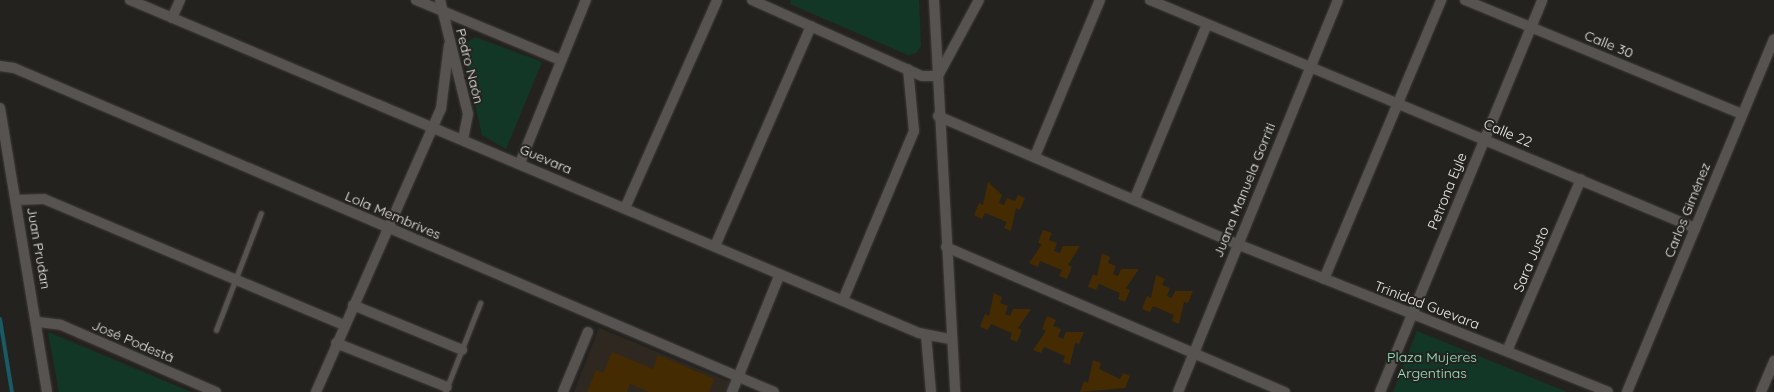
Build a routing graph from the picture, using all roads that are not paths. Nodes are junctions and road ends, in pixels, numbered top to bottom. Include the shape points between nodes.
1 (130, 0) edge
2 (180, 0) edge
3 (416, 0) edge
4 (440, 0) edge
5 (586, 0) edge
6 (716, 0) edge
7 (752, 0) edge
8 (934, 0) edge
9 (979, 0) edge
10 (1100, 0) edge
11 (1150, 0) edge
12 (1338, 0) edge
13 (1441, 0) edge
14 (1465, 0) edge
15 (1542, 0) edge
16 (442, 11) junction
17 (172, 18) junction
18 (1207, 24) junction
19 (811, 26) junction
20 (1531, 27) junction
21 (1774, 39) edge
22 (450, 45) junction
23 (560, 60) junction
24 (1310, 65) junction
25 (0, 66) edge
26 (908, 69) junction
27 (938, 76) junction
28 (1398, 103) junction
29 (0, 108) edge
30 (1741, 114) junction
31 (938, 116) junction
32 (433, 126) junction
33 (1484, 138) junction
34 (463, 139) junction
35 (1035, 156) junction
36 (520, 163) junction
37 (1580, 179) junction
38 (1135, 198) junction
39 (17, 200) junction
40 (625, 208) junction
41 (261, 213) dead end
42 (387, 228) junction
43 (1695, 228) junction
44 (1237, 244) junction
45 (716, 246) junction
46 (946, 248) junction
47 (780, 274) junction
48 (235, 279) junction
49 (1324, 279) junction
50 (843, 300) junction
51 (480, 303) dead end
52 (352, 305) junction
53 (1412, 315) junction
54 (38, 322) junction
55 (344, 325) junction
56 (216, 330) dead end
57 (588, 332) dead end
58 (926, 335) junction
59 (951, 339) junction
60 (336, 343) junction
61 (462, 350) junction
62 (1507, 350) junction
63 (1194, 353) junction
64 (1774, 362) edge
65 (738, 377) junction
66 (446, 390) edge
67 (1280, 391) edge
68 (47, 392) edge
69 (216, 392) edge
70 (316, 392) edge
71 (563, 392) edge
72 (732, 392) edge
73 (774, 392) edge
74 (931, 392) edge
75 (955, 392) edge
76 (1178, 392) edge
77 (1380, 392) edge
78 (1608, 392) edge
79 (1627, 392) edge
80 (1761, 392) edge

1 - 17 street, Guevara
2 - 17 street
3 - 16 street
4 - 16 street, Pedro Naón
5 - 23 street
6 - 40 street
7 - 19 street
8 - 27 street
9 - 27 street
10 - 35 street
11 - 18 street, Calle 22
12 - 24 street, Juana Manuela Gorriti
13 - 28 street
14 - 20 street, Calle 30
15 - 20 street, Petrona Eyle
16 - 22 street, Pedro Naón
16 - 23 street
17 - 32 street, Guevara
18 - 24 street, Calle 22
18 - 38 street
19 - 26 street
19 - 45 street
20 - 30 street, Calle 30
20 - 33 street, Petrona Eyle
21 - 30 street, Carlos Giménez
22 - 32 street via 445,94
22 - 34 street, Pedro Naón via 468,114
23 - 36 street
24 - 28 street, Calle 22
24 - 44 street, Juana Manuela Gorriti
25 - 42 street, Lola Membrives via 14,68
26 - 27 street via 922,76
26 - 50 street via 914,131
27 - 31 street
28 - 33 street, Calle 22
28 - 49 street
29 - 39 street, Juan Prudan
30 - 43 street, Carlos Giménez
31 - 35 street, Trinidad Guevara
31 - 46 street
32 - 34 street, Guevara
32 - 42 street
33 - 37 street, Calle 22
33 - 53 street, Petrona Eyle
34 - 36 street, Guevara
35 - 38 street, Trinidad Guevara
36 - 40 street, Guevara
37 - 43 street, Calle 22
37 - 62 street, Sara Justo
38 - 44 street, Trinidad Guevara
39 - 48 street via 44,199
39 - 54 street, Juan Prudan
40 - 45 street, Guevara
41 - 48 lane
42 - 52 street
42 - 65 street, Lola Membrives
43 - 79 street, Carlos Giménez
44 - 49 street, Trinidad Guevara
44 - 63 street, Juana Manuela Gorriti
45 - 47 street, Guevara
46 - 59 street
46 - 63 street
47 - 50 street, Guevara
47 - 65 street
48 - 55 street
48 - 56 lane
49 - 53 street, Trinidad Guevara
50 - 58 street, Guevara
51 - 61 lane
52 - 55 street
52 - 61 street
53 - 62 street, Trinidad Guevara
53 - 77 street, Petrona Eyle
54 - 68 street, Juan Prudan
54 - 69 street, José Podestá via 61,325
55 - 60 street
57 - 71 street
58 - 59 street, Guevara
58 - 74 street
59 - 75 street
60 - 66 street
60 - 70 street
61 - 66 lane
62 - 78 street, Trinidad Guevara
63 - 67 street
63 - 76 street, Juana Manuela Gorriti
64 - 80 street
65 - 72 street
65 - 73 street, Lola Membrives

